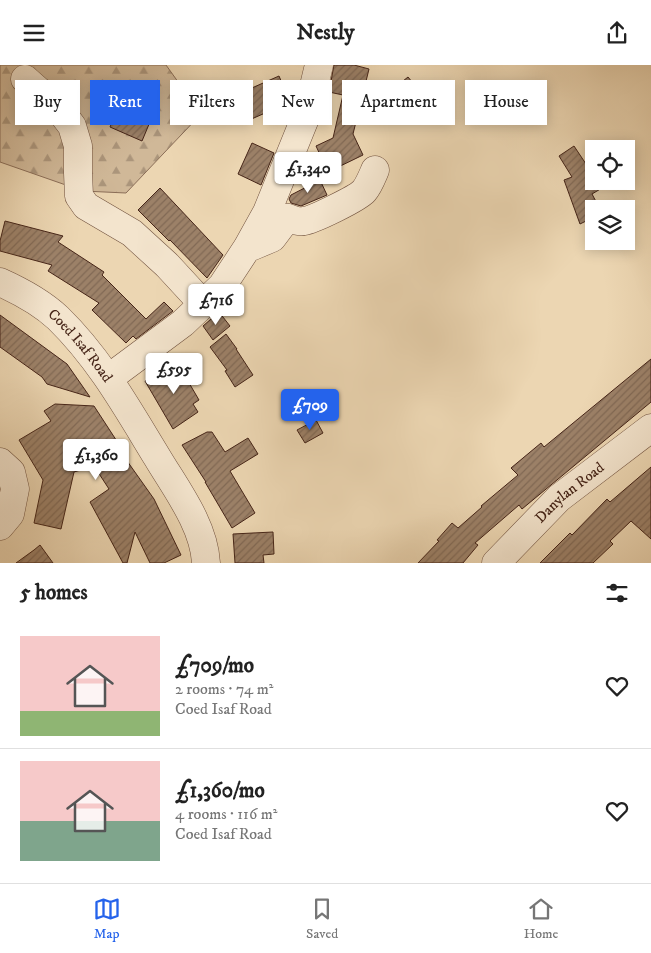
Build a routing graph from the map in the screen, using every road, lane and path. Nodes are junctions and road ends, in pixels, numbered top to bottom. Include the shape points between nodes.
1 (319, 65) edge
2 (25, 79) dead end
3 (375, 170) dead end
4 (247, 248) junction
5 (0, 282) edge
6 (203, 304) junction
7 (109, 378) junction
8 (651, 429) edge
9 (0, 461) edge
10 (0, 526) edge
11 (206, 563) edge
12 (496, 563) edge

1 - 4 street via 308,111 267,212
2 - 6 street via 59,109 72,126 78,146 80,196 86,206 132,233
3 - 4 street via 363,193 306,221 288,218 272,238
4 - 6 street via 222,286
5 - 7 street, Coed Isaf Road via 57,317
6 - 7 street via 183,323
7 - 11 street, Coed Isaf Road via 199,530
8 - 12 street, Danylan Road via 559,499
9 - 10 street via 11,472 15,489 10,513

